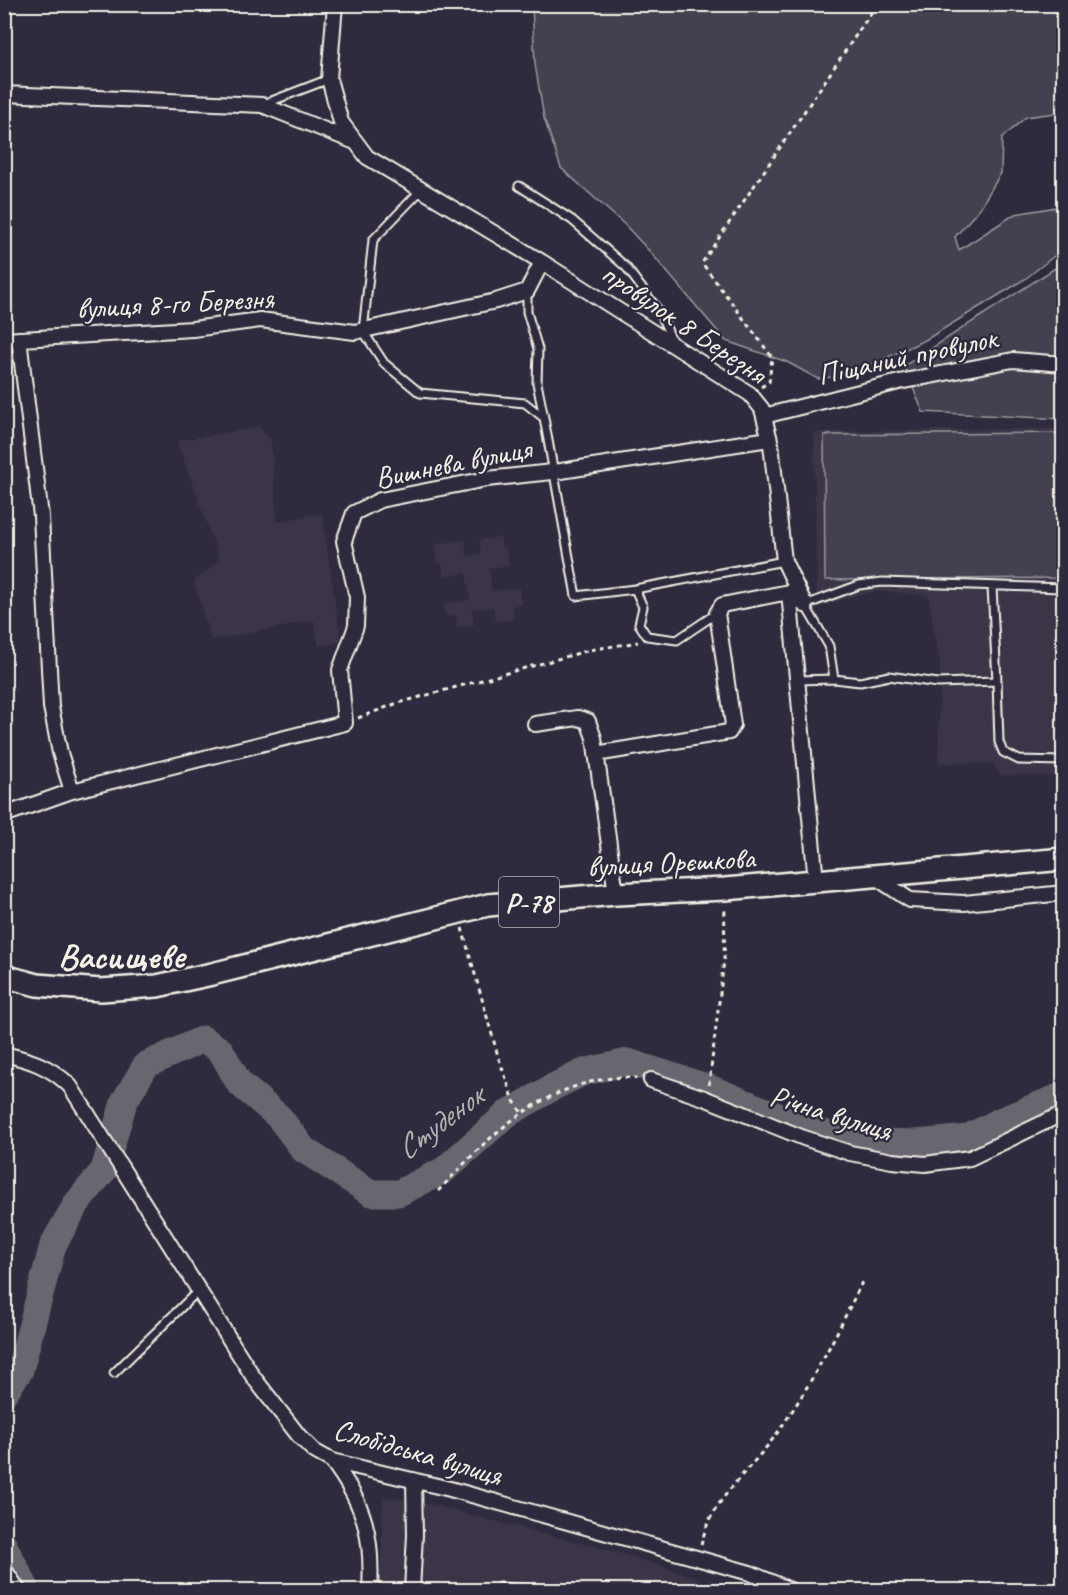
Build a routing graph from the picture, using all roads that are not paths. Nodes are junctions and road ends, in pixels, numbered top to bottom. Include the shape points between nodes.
1 (335, 4) edge
2 (329, 79) junction
3 (4, 94) edge
4 (262, 105) junction
5 (356, 142) junction
6 (519, 186) dead end
7 (421, 190) junction
8 (542, 262) junction
9 (527, 291) junction
10 (363, 331) junction
11 (20, 339) junction
12 (4, 340) edge
13 (675, 348) junction
14 (1064, 364) edge
15 (764, 416) junction
16 (544, 418) junction
17 (770, 439) junction
18 (554, 471) junction
19 (784, 561) junction
20 (992, 587) junction
21 (1064, 588) edge
22 (635, 589) junction
23 (789, 592) junction
24 (805, 605) junction
25 (717, 614) junction
26 (834, 679) junction
27 (797, 680) junction
28 (997, 681) junction
29 (535, 724) dead end
30 (596, 754) junction
31 (1064, 761) edge
32 (72, 791) junction
33 (4, 815) edge
34 (1064, 859) edge
35 (875, 877) junction
36 (816, 882) junction
37 (1064, 893) edge
38 (616, 894) junction
39 (4, 976) edge
40 (4, 1054) edge
41 (651, 1080) road end
42 (1064, 1113) edge
43 (200, 1289) junction
44 (114, 1372) dead end
45 (332, 1461) junction
46 (414, 1480) junction
47 (4, 1569) edge
48 (500, 1587) dead end
49 (18, 1590) edge
50 (370, 1590) edge
51 (412, 1590) edge
52 (547, 1590) edge
53 (790, 1590) edge

1 - 2 street, провулок 8 Березня
2 - 4 lane
2 - 5 street, провулок 8 Березня via 341,122
3 - 4 street
4 - 5 street
5 - 7 street, провулок 8 Березня via 368,157
6 - 13 lane via 572,220 626,267 659,311
7 - 8 street, провулок 8 Березня
7 - 10 lane via 373,240
8 - 9 street
8 - 13 street, провулок 8 Березня
9 - 10 street, вулиця 8-го Березня
9 - 16 lane via 527,312 538,349 537,383
10 - 11 street, вулиця 8-го Березня via 260,320 193,329
10 - 16 lane via 384,363 420,393 525,403
11 - 12 street, вулиця 8-го Березня
11 - 32 street via 41,516 51,707
13 - 15 street, провулок 8 Березня via 750,394
14 - 15 street, Піщаний провулок via 1013,360 899,382
15 - 17 street, провулок 8 Березня
16 - 18 lane
17 - 18 street, Вишнева вулиця
17 - 19 street, провулок 8 Березня
18 - 22 lane via 576,596
18 - 32 street, Вишнева вулиця via 487,479 380,500 354,513 344,541 357,597 356,626 340,670 345,723
19 - 22 lane
19 - 24 street, провулок 8 Березня
20 - 21 lane
20 - 24 lane via 882,582 858,585
20 - 28 lane
22 - 25 lane via 643,607 639,624 647,636 677,640
23 - 24 street
23 - 25 street via 722,605
23 - 27 street
24 - 26 lane via 829,646
25 - 30 street via 733,725 729,732
26 - 27 lane
26 - 28 lane via 860,682 889,676 938,683
27 - 36 street
28 - 31 lane via 999,742 1003,752 1019,760
29 - 30 street via 588,720
30 - 38 street
32 - 33 street
34 - 35 main road, вулиця Орєшкова / Р-78
35 - 36 main road, вулиця Орєшкова / Р-78
35 - 37 street via 910,900 964,903
36 - 38 main road, вулиця Орєшкова / Р-78
38 - 39 main road, вулиця Орєшкова / Р-78 via 488,905 157,986 101,990 37,986
40 - 43 street, Слобідська вулиця via 41,1064 70,1086
41 - 42 street, Річна вулиця via 850,1153 926,1164 970,1158
43 - 44 lane
43 - 45 street, Слобідська вулиця via 280,1413 314,1451
45 - 46 street, Слобідська вулиця
45 - 50 street via 348,1483 366,1521 372,1558
46 - 51 street
46 - 53 street, Слобідська вулиця via 750,1573
47 - 49 street
48 - 52 lane

